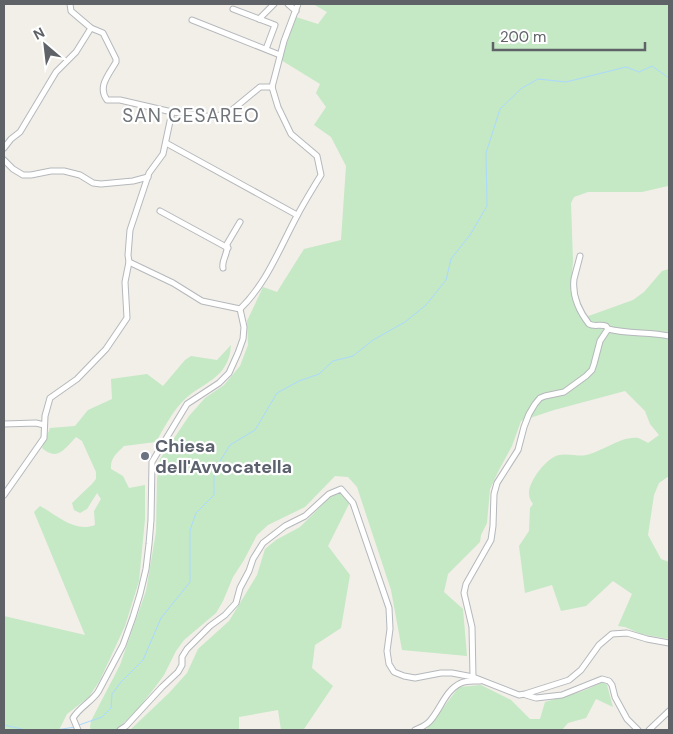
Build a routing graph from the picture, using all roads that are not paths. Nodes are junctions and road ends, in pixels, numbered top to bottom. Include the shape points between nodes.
1 (70, 4) edge
2 (274, 4) edge
3 (288, 4) edge
4 (298, 4) edge
5 (233, 9) dead end
6 (296, 11) junction
7 (259, 19) junction
8 (192, 20) dead end
9 (91, 28) junction
10 (266, 49) junction
11 (280, 55) junction
12 (272, 87) junction
13 (172, 112) junction
14 (166, 143) junction
15 (4, 148) edge
16 (4, 160) edge
17 (148, 177) junction
18 (160, 211) dead end
19 (297, 215) junction
20 (240, 222) dead end
21 (228, 248) junction
22 (580, 256) dead end
23 (129, 262) junction
24 (223, 268) dead end
25 (240, 310) junction
26 (608, 329) junction
27 (669, 336) edge
28 (4, 424) edge
29 (44, 425) junction
30 (4, 495) edge
31 (669, 643) edge
32 (473, 677) junction
33 (482, 680) junction
34 (525, 694) junction
35 (669, 711) edge
36 (78, 730) edge
37 (120, 730) edge
38 (415, 730) edge
39 (638, 730) edge
40 (649, 730) edge

1 - 9 street via 70,11
2 - 7 street
3 - 6 street
4 - 6 street
5 - 7 street
6 - 11 street
7 - 10 street via 275,25
8 - 10 street
9 - 13 street via 103,33 116,59 103,85 103,95 107,100
9 - 15 street via 76,52 56,72 20,132
10 - 11 street
11 - 12 street
12 - 13 street via 260,87 232,111 214,117
12 - 19 street via 291,134 317,156 321,175
13 - 14 street
14 - 17 street
14 - 19 street
16 - 17 street via 23,175 64,172 102,184
17 - 23 street via 130,230
18 - 21 street
19 - 25 street via 277,257
20 - 21 street via 227,244
21 - 24 street
22 - 26 street via 574,281 576,299 589,324 601,324
23 - 25 street via 202,301
23 - 29 street via 125,282 127,318 106,349 77,379 50,398
25 - 36 street via 243,339 228,373 213,388 187,404 152,462 149,544 134,617 98,692 73,718
26 - 27 street
26 - 32 street via 600,341 592,370 564,392 540,398 535,404 518,450 497,483 491,540 464,593 472,626
28 - 29 street
29 - 30 street via 44,438
31 - 34 street via 627,633 612,634 569,680
32 - 33 street
32 - 37 street via 441,673 415,678 394,672 387,651 389,608 353,503 341,489 329,494 305,516 284,526 262,543 236,603 187,649 178,672
33 - 34 street via 519,695
33 - 38 street via 454,687 427,724
34 - 39 street via 536,698 562,695 606,679 612,685 627,719
35 - 40 street

